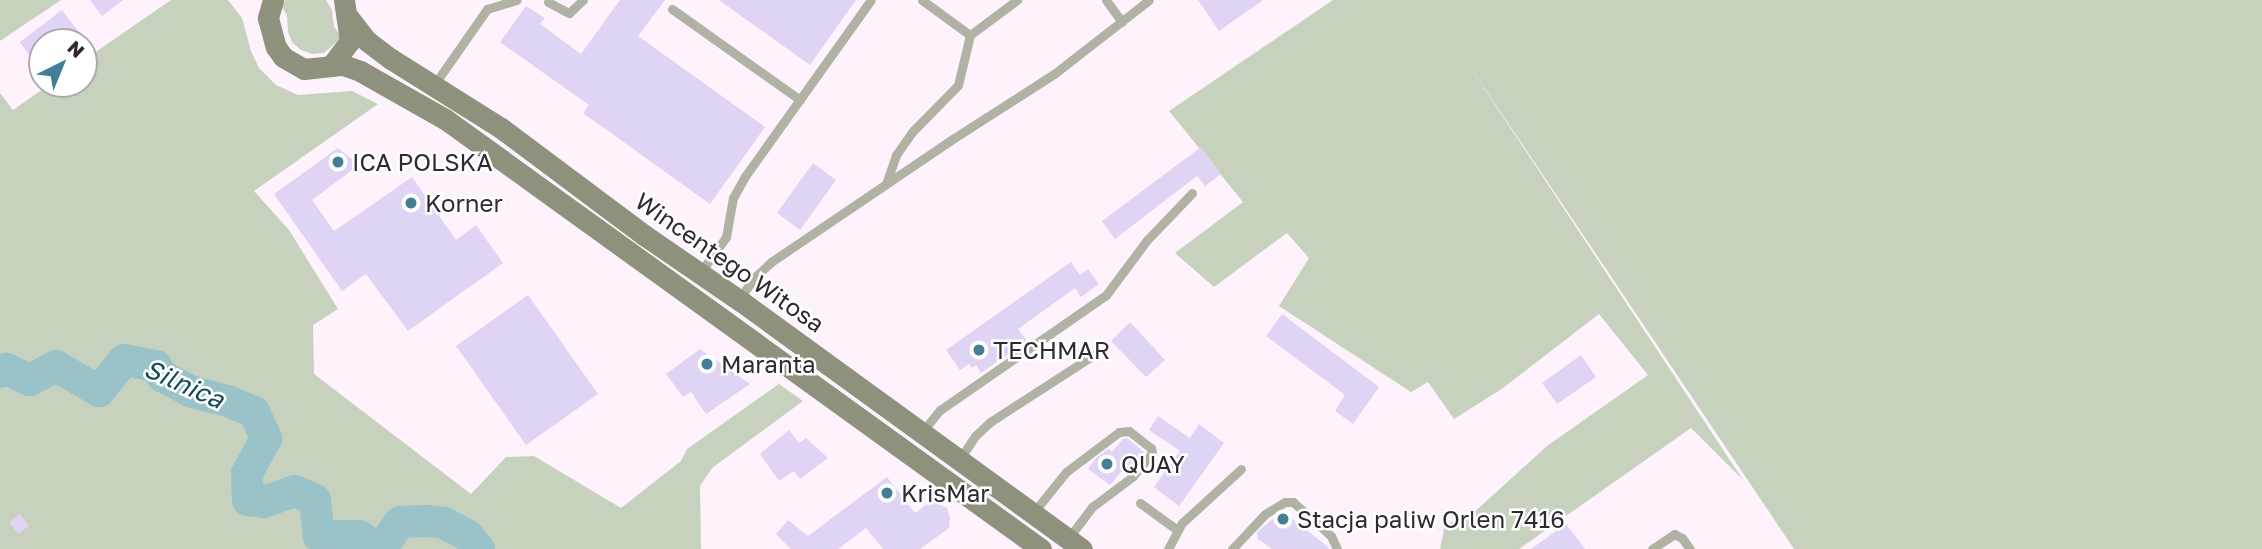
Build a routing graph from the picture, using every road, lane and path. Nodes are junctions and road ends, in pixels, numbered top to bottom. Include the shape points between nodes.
1 (517, 0) edge
2 (583, 0) edge
3 (871, 0) edge
4 (922, 0) edge
5 (1017, 0) edge
6 (1106, 0) edge
7 (1149, 0) edge
8 (548, 2) dead end
9 (266, 6) edge
10 (346, 9) edge
11 (672, 9) dead end
12 (1122, 22) junction
13 (970, 35) junction
14 (331, 66) junction
15 (434, 85) junction
16 (800, 100) junction
17 (885, 185) junction
18 (1192, 193) dead end
19 (700, 273) junction
20 (738, 299) junction
21 (1098, 352) dead end
22 (922, 432) junction
23 (960, 459) junction
24 (1241, 470) dead end
25 (1140, 503) dead end
26 (1033, 513) junction
27 (1176, 528) junction
28 (1075, 544) edge
29 (1041, 549) edge
30 (1168, 549) edge
31 (1232, 549) edge
32 (1337, 549) edge
33 (1652, 549) edge
34 (1690, 549) edge

1 - 15 lane via 487,9
2 - 8 lane via 569,13
3 - 16 lane
4 - 13 lane
5 - 13 lane
6 - 12 lane
7 - 12 lane
9 - 14 main road, Wincentego Witosa via 283,57 304,69
10 - 14 main road via 350,41
10 - 15 main road, Wincentego Witosa via 367,41
11 - 16 lane
12 - 17 lane via 1054,75
13 - 17 lane via 958,85 913,131 896,155
14 - 29 main road, Wincentego Witosa via 343,65 369,75 476,140
15 - 19 main road, Wincentego Witosa via 501,128
16 - 19 lane via 733,198 726,237
17 - 20 lane via 762,270
18 - 22 lane via 1147,240 1106,295 940,410
19 - 20 main road, Wincentego Witosa
20 - 22 main road, Wincentego Witosa
21 - 23 lane via 990,422
22 - 23 main road, Wincentego Witosa
23 - 26 main road, Wincentego Witosa
24 - 27 lane
25 - 27 lane
26 - 28 main road, Wincentego Witosa
26 - 28 lane via 1066,472 1119,432 1129,431 1152,453 1141,468 1092,507
27 - 30 lane
31 - 32 lane via 1265,514 1293,502 1331,536
33 - 34 lane via 1674,534

